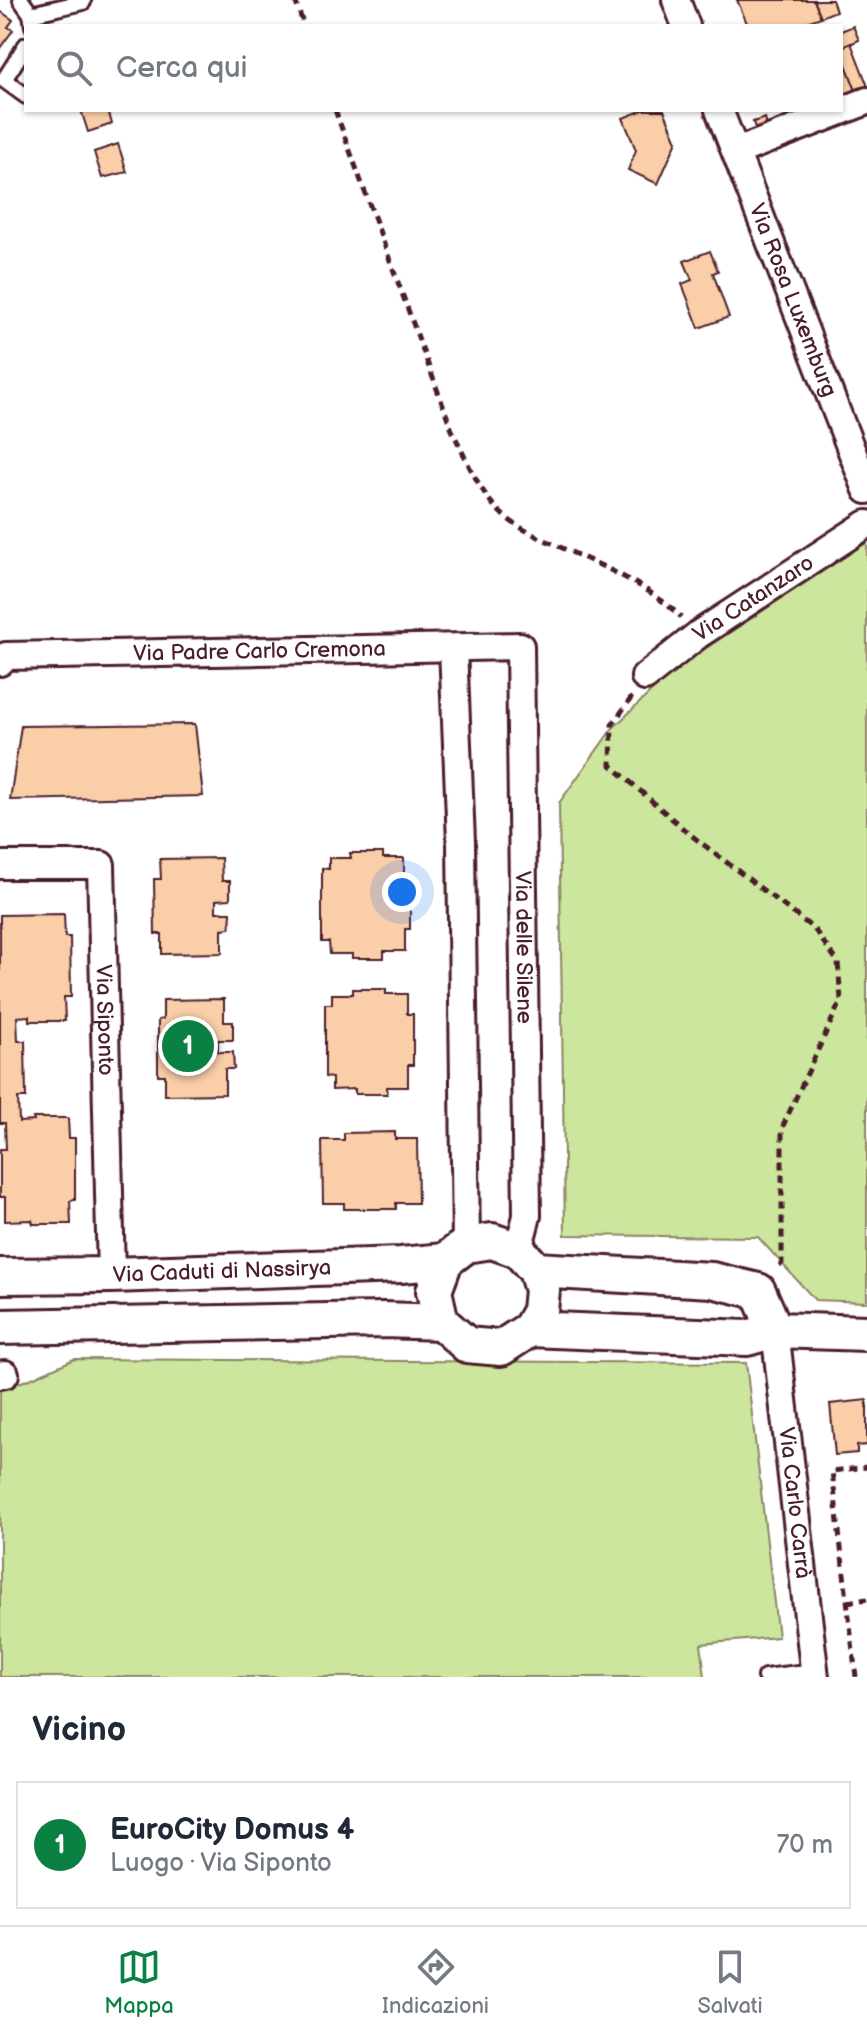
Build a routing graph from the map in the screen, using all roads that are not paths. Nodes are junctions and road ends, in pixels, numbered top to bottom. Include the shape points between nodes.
1 (21, 0) edge
2 (676, 0) edge
3 (83, 2) dead end
4 (32, 20) edge
5 (685, 24) edge
6 (24, 48) edge
7 (24, 95) edge
8 (867, 101) edge
9 (843, 110) edge
10 (720, 112) edge
11 (839, 112) edge
12 (736, 152) junction
13 (867, 490) edge
14 (867, 524) edge
15 (520, 646) joint
16 (453, 648) junction
17 (0, 662) edge
18 (645, 677) road end
19 (0, 865) edge
20 (456, 1253) junction
21 (527, 1260) junction
22 (111, 1275) junction
23 (0, 1276) edge
24 (441, 1322) junction
25 (0, 1327) edge
26 (530, 1329) junction
27 (775, 1330) junction
28 (867, 1333) edge
29 (815, 1674) edge
30 (765, 1677) edge

1 - 4 lane
2 - 5 street
3 - 4 lane
6 - 7 lane via 4,80
8 - 9 street
10 - 12 street, Via Rosa Luxemburg
11 - 12 street
12 - 13 street, Via Rosa Luxemburg
14 - 18 street, Via Catanzaro via 699,634
15 - 16 street, Via Padre Carlo Cremona
15 - 21 street, Via delle Silene
16 - 17 street, Via Padre Carlo Cremona via 6,656
16 - 20 street via 461,842
19 - 22 street, Via Siponto via 101,865
20 - 21 street, Via Caduti di Nassirya via 492,1241
20 - 22 street, Via Caduti di Nassirya via 401,1265
20 - 24 street via 434,1291
21 - 26 street via 542,1290 540,1311
21 - 27 street, Via Caduti di Nassirya via 712,1280 758,1291
22 - 23 street, Via Caduti di Nassirya
24 - 25 street
24 - 26 street via 467,1345 501,1348
26 - 27 street via 747,1338
27 - 28 street
27 - 29 street, Via Carlo Carrà
29 - 30 lane

